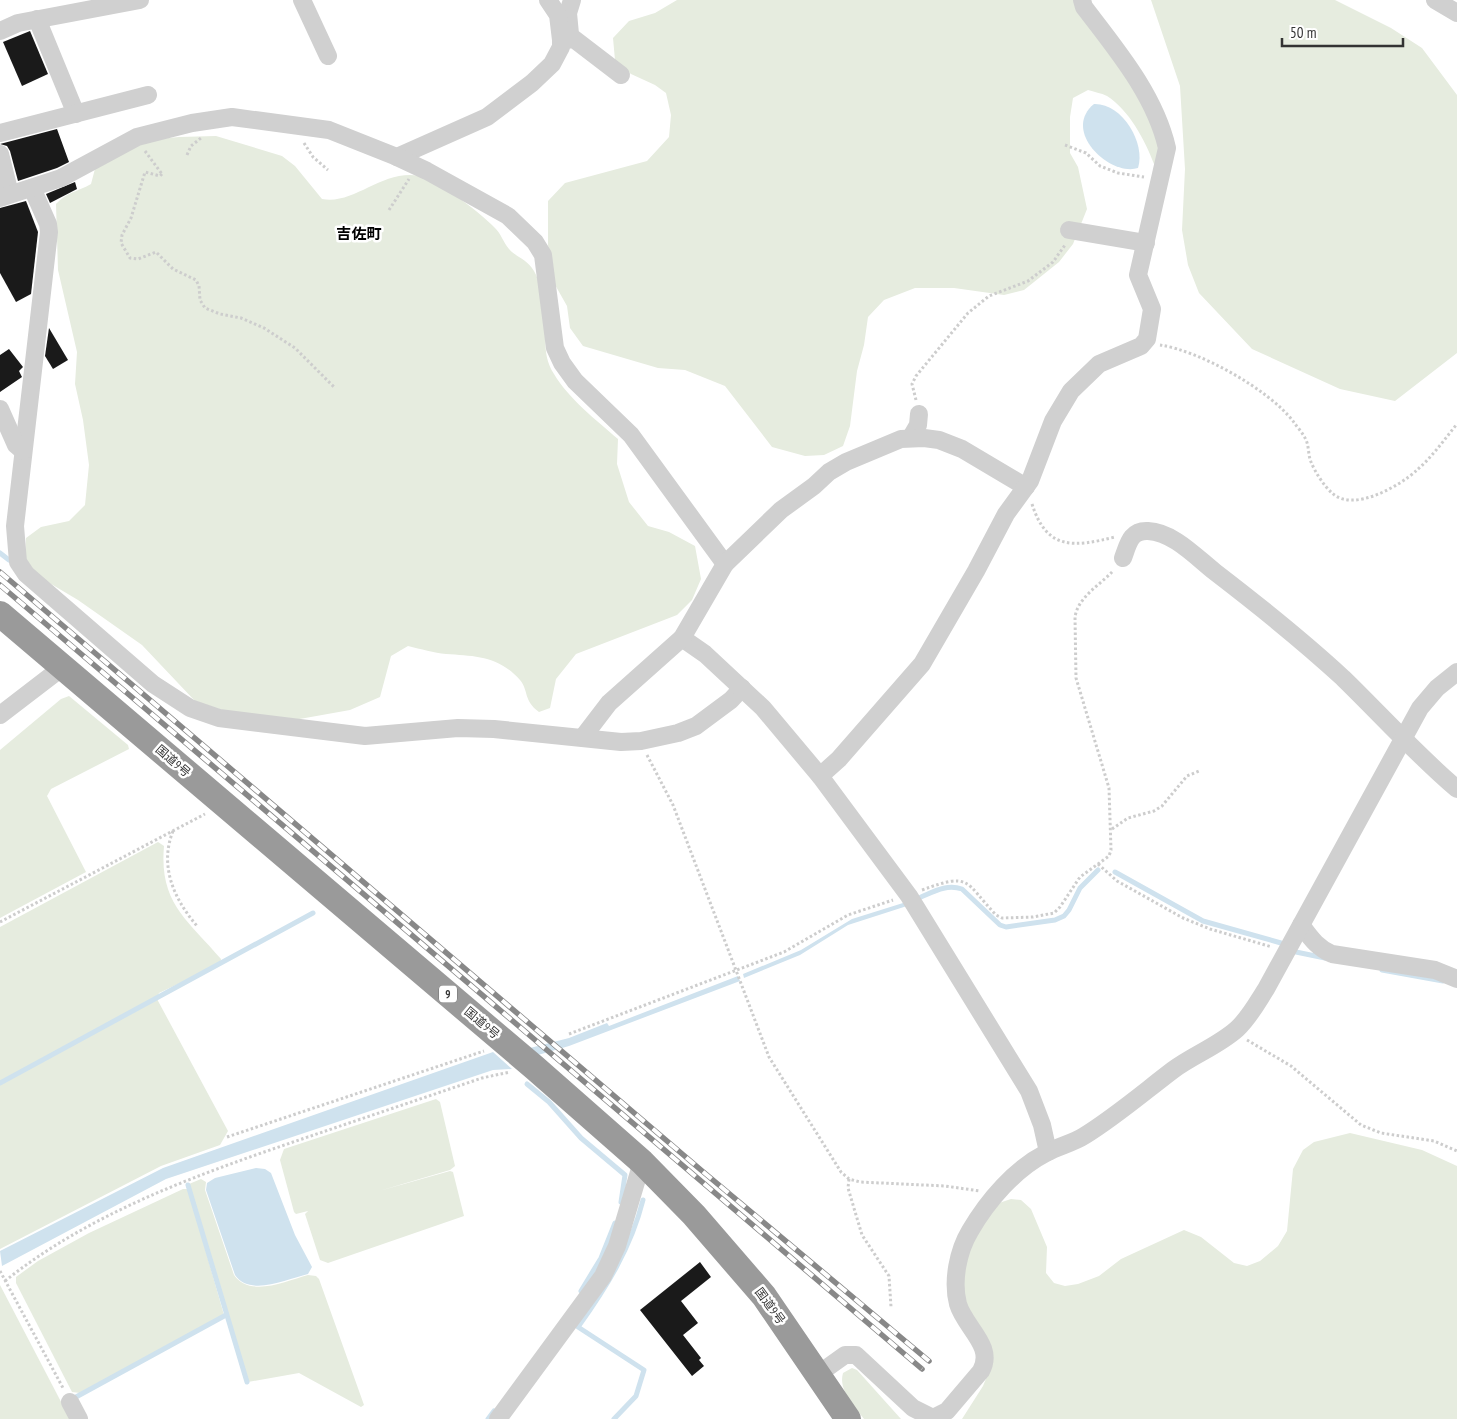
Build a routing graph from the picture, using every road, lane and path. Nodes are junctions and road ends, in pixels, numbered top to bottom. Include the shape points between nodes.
1 (140, 0) edge
2 (302, 0) edge
3 (548, 0) edge
4 (572, 0) edge
5 (1082, 0) edge
6 (1435, 0) edge
7 (1457, 13) edge
8 (38, 19) junction
9 (0, 31) edge
10 (566, 39) junction
11 (328, 56) dead end
12 (621, 75) dead end
13 (148, 95) dead end
14 (76, 114) junction
15 (294, 126) junction
16 (0, 133) edge
17 (137, 137) junction
18 (1065, 145) dead end
19 (0, 154) edge
20 (397, 157) junction
21 (424, 169) junction
22 (328, 170) dead end
23 (1158, 179) junction
24 (32, 188) junction
25 (5, 196) edge
26 (389, 210) dead end
27 (1071, 231) joint
28 (1146, 243) junction
29 (1144, 343) junction
30 (336, 388) dead end
31 (0, 410) edge
32 (919, 414) joint
33 (1457, 424) edge
34 (911, 437) junction
35 (23, 450) junction
36 (1026, 487) junction
37 (1130, 540) junction
38 (1123, 558) joint
39 (725, 564) junction
40 (0, 614) edge
41 (682, 638) junction
42 (64, 666) junction
43 (1457, 672) edge
44 (742, 688) junction
45 (0, 715) edge
46 (583, 737) junction
47 (1403, 737) junction
48 (641, 741) junction
49 (1199, 770) dead end
50 (820, 776) junction
51 (1457, 789) edge
52 (204, 814) dead end
53 (1112, 829) junction
54 (173, 831) junction
55 (1098, 864) junction
56 (914, 892) dead end
57 (898, 898) dead end
58 (0, 922) edge
59 (1301, 924) junction
60 (197, 926) dead end
61 (1287, 951) junction
62 (738, 971) junction
63 (1457, 979) edge
64 (1236, 1030) junction
65 (569, 1034) dead end
66 (506, 1043) junction
67 (535, 1068) junction
68 (227, 1137) dead end
69 (1457, 1151) edge
70 (1048, 1152) junction
71 (642, 1162) junction
72 (849, 1179) junction
73 (993, 1198) junction
74 (0, 1271) edge
75 (5, 1281) junction
76 (891, 1307) dead end
77 (817, 1374) junction
78 (70, 1402) joint
79 (79, 1419) edge
80 (498, 1419) edge
81 (848, 1419) edge

1 - 8 street
2 - 11 street
3 - 10 street via 558,15
4 - 10 street
5 - 23 street via 1156,114 1167,148 1166,161
6 - 7 street
8 - 9 street
8 - 14 street
10 - 12 street
10 - 20 street via 552,64 495,111
13 - 14 street
14 - 16 street
15 - 17 street via 232,117
15 - 20 street via 329,130
15 - 22 path via 313,157
17 - 24 street via 61,178
17 - 30 path via 162,174 145,172 132,218 122,235 124,251 130,258 138,259 156,252 173,269 196,280 205,308 264,328 295,348
18 - 23 path via 1086,153 1100,166 1118,173
19 - 25 street
20 - 21 street
21 - 26 path via 408,181
21 - 39 street via 508,216 535,242 542,255 555,348 562,363 575,381 631,435
23 - 28 street
24 - 25 street
24 - 35 street via 49,232
27 - 28 street
27 - 32 path via 1053,262 1028,281 989,296 949,334 912,384
28 - 29 street via 1138,275 1152,308 1152,320
29 - 33 path via 1186,352 1270,397 1307,441 1311,462 1323,484 1342,499 1364,499 1416,472
29 - 36 street via 1098,364 1071,391 1053,421
31 - 35 street via 16,445
32 - 34 street via 918,426
34 - 36 street via 939,440 962,449
34 - 39 street via 866,452 829,472 781,510
35 - 46 street via 14,526 21,568 153,684 190,708 219,718 339,734 387,735 458,728
36 - 37 path via 1040,524 1057,540 1084,544 1117,537
36 - 50 street via 1006,514 916,674
37 - 38 street
37 - 47 street via 1134,534 1147,530 1178,543 1342,678
38 - 53 path via 1076,607 1075,617 1076,678 1109,788
39 - 41 street
40 - 42 highway, 国道9号 / 9
41 - 44 street
41 - 46 street via 610,704
42 - 45 street
42 - 66 highway, 国道9号 / 9
43 - 47 street via 1428,697
44 - 48 street via 696,726 678,734
44 - 50 street via 781,728
46 - 48 street
47 - 51 street
47 - 59 street
48 - 62 path via 673,804
49 - 53 path via 1187,776 1162,806 1128,818
50 - 70 street via 910,896 1029,1091
52 - 54 path
53 - 55 path via 1111,850
54 - 58 path
54 - 60 path via 166,858 172,887 179,904
55 - 56 path via 1080,877 1060,907 1047,915 1002,918 970,885 952,879
55 - 61 path via 1117,881 1184,918 1210,929
57 - 62 path via 848,915 784,952
59 - 61 street
59 - 63 street via 1314,942 1332,954 1435,970
61 - 64 street via 1254,1009
62 - 65 path
62 - 72 path via 769,1057 841,1172
64 - 69 path via 1291,1066 1362,1125 1380,1132 1434,1141
64 - 70 street via 1176,1068 1084,1136
66 - 67 highway, 国道9号 / 9
66 - 68 path
67 - 71 highway, 国道9号 / 9
67 - 75 path via 482,1078 199,1174 144,1198 36,1256
70 - 73 street via 1022,1169
71 - 77 highway, 国道9号 / 9 via 694,1215 764,1296
71 - 80 street via 617,1246 603,1276
72 - 73 path via 977,1190
72 - 76 path via 848,1188 862,1235 889,1276
73 - 77 street via 967,1237 956,1274 958,1303 984,1348 985,1364 947,1411 933,1418 919,1413 856,1355 845,1355
74 - 75 path
75 - 78 path
77 - 81 highway, 国道9号 / 9
78 - 79 street

